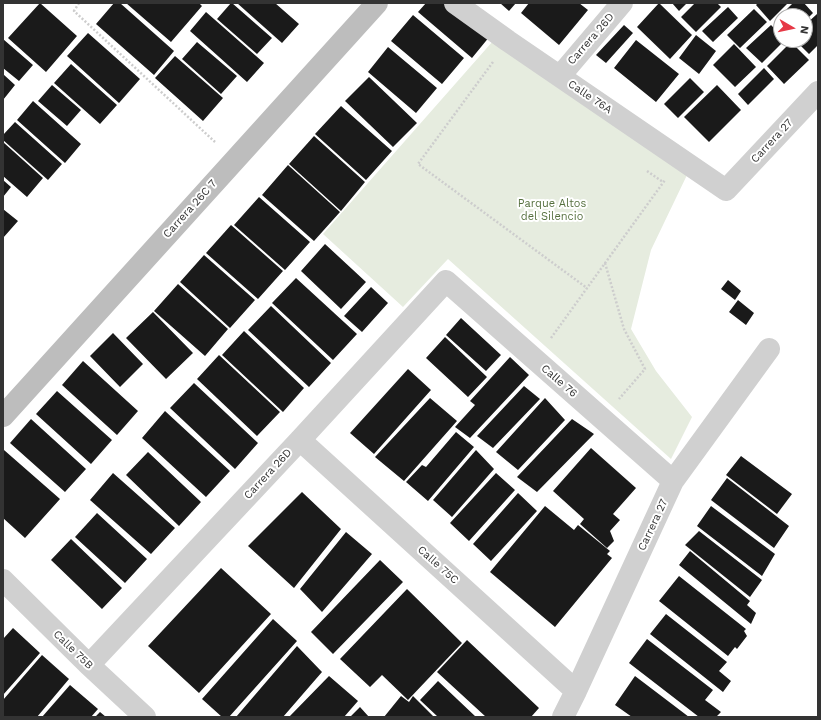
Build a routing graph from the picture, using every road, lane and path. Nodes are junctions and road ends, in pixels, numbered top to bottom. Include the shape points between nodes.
1 (79, 3) edge
2 (377, 3) edge
3 (456, 3) edge
4 (622, 3) edge
5 (508, 41) junction
6 (560, 76) junction
7 (818, 92) edge
8 (220, 147) dead end
9 (680, 158) junction
10 (726, 190) joint
11 (605, 263) junction
12 (446, 281) joint
13 (588, 288) junction
14 (769, 349) dead end
15 (535, 360) junction
16 (3, 416) edge
17 (601, 418) junction
18 (300, 440) junction
19 (673, 481) junction
20 (3, 580) edge
21 (89, 665) junction
22 (576, 691) junction
23 (145, 717) edge
24 (563, 717) edge

1 - 8 path via 74,11
2 - 16 street, Carrera 26C 7
3 - 5 street, Calle 76A
4 - 6 street, Carrera 26D
5 - 6 street, Calle 76A
5 - 13 path via 418,164
6 - 9 street, Calle 76A
7 - 10 street, Carrera 27
9 - 10 street, Calle 76A
9 - 11 path
11 - 13 path
11 - 17 path via 624,329 645,369
12 - 15 street, Calle 76
12 - 18 street, Carrera 26D
13 - 15 path
14 - 19 street, Carrera 27
15 - 17 street, Calle 76
17 - 19 street, Calle 76
18 - 21 street, Carrera 26D
18 - 22 street, Calle 75C
19 - 22 street, Carrera 27
20 - 21 street, Calle 75B
21 - 23 street, Calle 75B
22 - 24 street, Carrera 27

